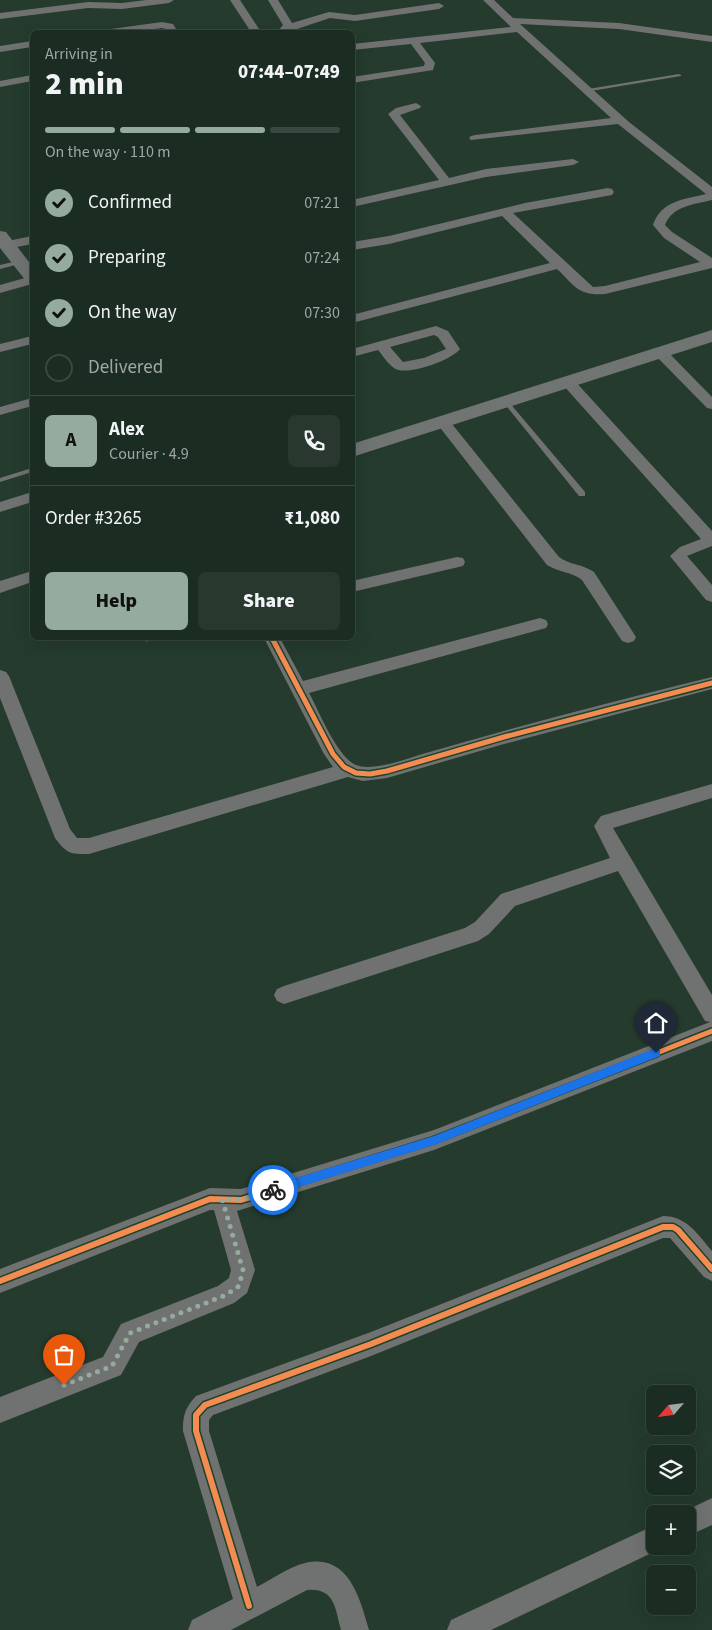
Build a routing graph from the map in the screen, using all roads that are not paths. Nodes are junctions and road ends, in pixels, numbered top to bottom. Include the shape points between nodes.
1 (169, 0) edge
2 (234, 0) edge
3 (273, 0) edge
4 (488, 0) edge
5 (115, 3) edge
6 (439, 6) dead end
7 (0, 16) edge
8 (510, 21) junction
9 (519, 29) junction
10 (126, 30) edge
11 (172, 30) edge
12 (255, 30) edge
13 (285, 30) edge
14 (413, 40) junction
15 (712, 40) edge
16 (30, 44) edge
17 (355, 47) edge
18 (0, 49) edge
19 (679, 74) dead end
20 (30, 78) edge
21 (355, 80) edge
22 (0, 84) edge
23 (585, 90) junction
24 (416, 106) dead end
25 (619, 120) junction
26 (475, 138) dead end
27 (573, 162) dead end
28 (446, 183) junction
29 (608, 192) dead end
30 (712, 194) edge
31 (355, 203) edge
32 (505, 212) junction
33 (4, 240) edge
34 (30, 240) edge
35 (355, 246) edge
36 (21, 262) junction
37 (560, 264) junction
38 (711, 264) edge
39 (0, 267) edge
40 (30, 276) edge
41 (30, 280) edge
42 (0, 289) edge
43 (355, 318) edge
44 (712, 336) edge
45 (30, 340) edge
46 (382, 346) dead end
47 (0, 348) edge
48 (355, 352) edge
49 (660, 352) junction
50 (568, 382) junction
51 (506, 402) junction
52 (30, 403) edge
53 (712, 405) edge
54 (0, 411) edge
55 (443, 422) junction
56 (355, 450) edge
57 (30, 471) edge
58 (0, 480) edge
59 (582, 494) dead end
60 (30, 497) edge
61 (0, 507) edge
62 (457, 562) dead end
63 (30, 577) edge
64 (355, 585) edge
65 (0, 587) edge
66 (712, 596) edge
67 (540, 624) dead end
68 (628, 637) dead end
69 (273, 640) edge
70 (0, 676) edge
71 (712, 684) edge
72 (299, 689) junction
73 (347, 770) junction
74 (712, 791) edge
75 (622, 862) junction
76 (284, 995) dead end
77 (712, 1014) edge
78 (712, 1031) edge
79 (222, 1199) junction
80 (712, 1269) edge
81 (0, 1281) edge
82 (0, 1410) edge
83 (712, 1511) edge
84 (696, 1519) edge
85 (646, 1542) edge
86 (249, 1606) junction
87 (202, 1630) edge
88 (356, 1630) edge
89 (461, 1630) edge

1 - 5 street via 136,5
2 - 12 street
3 - 13 street
4 - 8 street
5 - 7 street
6 - 13 street via 355,18 329,15
8 - 9 street
8 - 15 street via 619,26
9 - 14 street
9 - 23 street
10 - 11 street via 162,25
14 - 17 street
14 - 21 street via 430,63 430,68
16 - 18 street
19 - 23 lane
20 - 22 street
23 - 25 street
24 - 28 street via 394,114
25 - 26 street
25 - 30 street
27 - 28 street via 494,172
28 - 31 street
29 - 32 street
30 - 38 street via 676,206 663,214 659,225 668,235
32 - 35 street
32 - 37 street
33 - 34 street
33 - 36 street
36 - 39 lane
36 - 40 street
37 - 38 street via 586,289 594,291
37 - 43 street
41 - 42 street
44 - 49 street
45 - 47 street
46 - 48 street
49 - 50 street
49 - 53 street
50 - 51 street
50 - 66 street via 710,540 682,551 678,556
51 - 55 street
51 - 59 lane
52 - 54 street
55 - 56 street
55 - 68 street via 553,561 581,570 588,576
57 - 58 lane
60 - 61 street
62 - 64 street
63 - 65 street
67 - 72 street
69 - 72 street
70 - 73 street via 62,833 72,846 89,846
71 - 73 street via 504,737 387,771 358,774
72 - 73 street via 333,754
74 - 75 street via 605,823 605,833
75 - 76 street via 508,900 482,929 471,935
75 - 77 street
78 - 79 street via 434,1140 241,1200
79 - 81 street via 210,1199
79 - 82 street via 243,1270 239,1286 226,1295 130,1333 112,1366
80 - 86 street via 678,1230 663,1227 371,1344 205,1405 196,1415 196,1431
83 - 84 street
85 - 89 street
86 - 87 street
86 - 88 street via 306,1577 324,1575 339,1587

